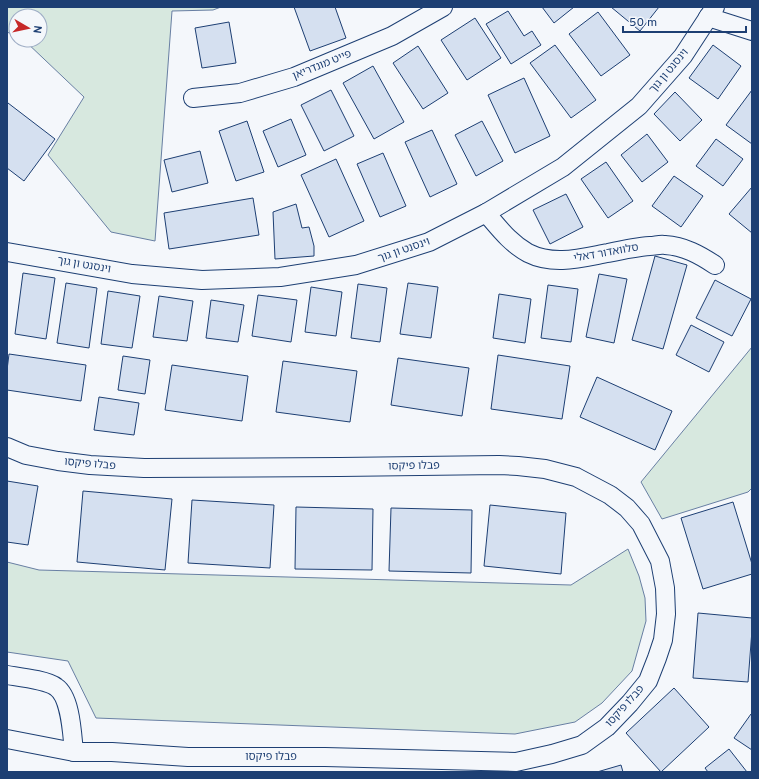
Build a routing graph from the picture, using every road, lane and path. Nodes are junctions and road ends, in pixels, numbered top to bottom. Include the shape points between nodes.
1 (443, 7) edge
2 (711, 12) edge
3 (752, 31) edge
4 (193, 98) dead end
5 (486, 213) junction
6 (7, 252) edge
7 (715, 265) dead end
8 (7, 447) edge
9 (7, 675) edge
10 (7, 739) edge
11 (74, 752) junction

1 - 4 street, פייט מונדריאן via 392,36 294,77 240,92
2 - 3 street
2 - 5 street, וינסנט ון גוך via 683,56 639,106 563,167
5 - 6 street, וינסנט ון גוך via 430,242 356,266 280,277 202,280 132,274
5 - 7 street, סלוואדור דאלי via 508,240 528,253 545,259 582,259 638,247 665,245 685,248
8 - 11 street, פבלו פיקסו via 26,455 58,461 144,468 499,465 545,469 576,477 610,495 641,524 660,561 666,614 663,640 648,681 607,727 582,745 516,762 325,757 188,757
9 - 11 street via 56,686 63,694 70,713
10 - 11 street, פבלו פיקסו

